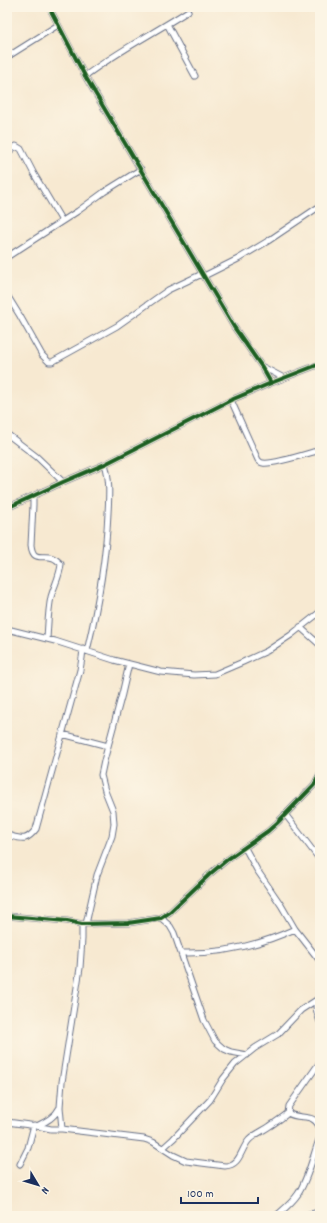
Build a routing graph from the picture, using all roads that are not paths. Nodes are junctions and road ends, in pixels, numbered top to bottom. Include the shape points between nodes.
1 (50, 7) edge
2 (188, 11) dead end
3 (166, 24) junction
4 (58, 25) junction
5 (7, 57) edge
6 (86, 76) junction
7 (195, 76) dead end
8 (7, 154) edge
9 (141, 169) junction
10 (320, 206) edge
11 (62, 220) junction
12 (7, 256) edge
13 (203, 275) junction
14 (7, 295) edge
15 (320, 364) edge
16 (262, 367) junction
17 (284, 378) junction
18 (271, 383) junction
19 (231, 400) junction
20 (7, 434) edge
21 (320, 450) edge
22 (105, 464) junction
23 (63, 482) junction
24 (32, 496) junction
25 (7, 508) edge
26 (320, 612) edge
27 (300, 627) junction
28 (7, 629) edge
29 (47, 639) junction
30 (320, 645) edge
31 (85, 650) junction
32 (129, 664) junction
33 (62, 734) junction
34 (108, 746) junction
35 (320, 777) edge
36 (285, 814) junction
37 (7, 835) edge
38 (245, 848) junction
39 (320, 860) edge
40 (7, 916) edge
41 (161, 918) junction
42 (84, 924) junction
43 (295, 929) junction
44 (181, 953) junction
45 (320, 962) edge
46 (319, 998) edge
47 (320, 1022) edge
48 (247, 1055) junction
49 (320, 1062) edge
50 (60, 1107) junction
51 (288, 1113) junction
52 (7, 1122) edge
53 (36, 1125) junction
54 (62, 1129) junction
55 (320, 1129) edge
56 (320, 1137) edge
57 (163, 1148) junction
58 (20, 1164) dead end
59 (320, 1212) edge
60 (276, 1216) edge
61 (300, 1216) edge

1 - 4 street
2 - 3 street
3 - 6 street via 130,45
3 - 7 street
4 - 5 street
4 - 6 street
6 - 9 street
8 - 11 street via 16,146 21,149
9 - 11 street
9 - 13 street
10 - 13 street via 238,259
11 - 12 street
13 - 14 street via 168,290 117,326 52,362 42,355
13 - 16 street
15 - 17 street
16 - 17 street
16 - 18 street
17 - 18 street
18 - 19 street
19 - 21 street via 261,463 282,461
19 - 22 street
20 - 23 street via 37,457
22 - 23 street
22 - 31 street via 109,490 106,546 102,582
23 - 24 street
24 - 25 street
24 - 29 street via 31,550 38,556 54,558 61,564 61,571 51,597
26 - 27 street
27 - 30 street
27 - 32 street via 267,651 215,674 161,672
28 - 29 street
29 - 31 street
31 - 32 street
31 - 33 street
32 - 34 street
33 - 34 street
33 - 37 street via 36,829 30,837 22,839
34 - 42 street via 101,775 104,791 113,810 114,824
35 - 36 street
36 - 38 street
36 - 39 street
38 - 41 street via 211,873
38 - 43 street
40 - 42 street
41 - 42 street via 128,924
41 - 44 street via 170,926
42 - 50 street
43 - 44 street via 274,938 231,948 206,953
43 - 45 street
44 - 48 street via 204,1020 215,1041 224,1049
46 - 47 street via 316,1008
46 - 48 street via 301,1010 278,1034
48 - 57 street via 223,1079 210,1100
49 - 51 street via 289,1106
50 - 53 street via 52,1118
50 - 54 street
51 - 55 street via 292,1116 312,1118
51 - 57 street via 248,1141 235,1164 231,1166 186,1161
52 - 53 street
53 - 54 street
53 - 58 street
54 - 57 street via 144,1139
56 - 60 street via 299,1193
59 - 61 street

